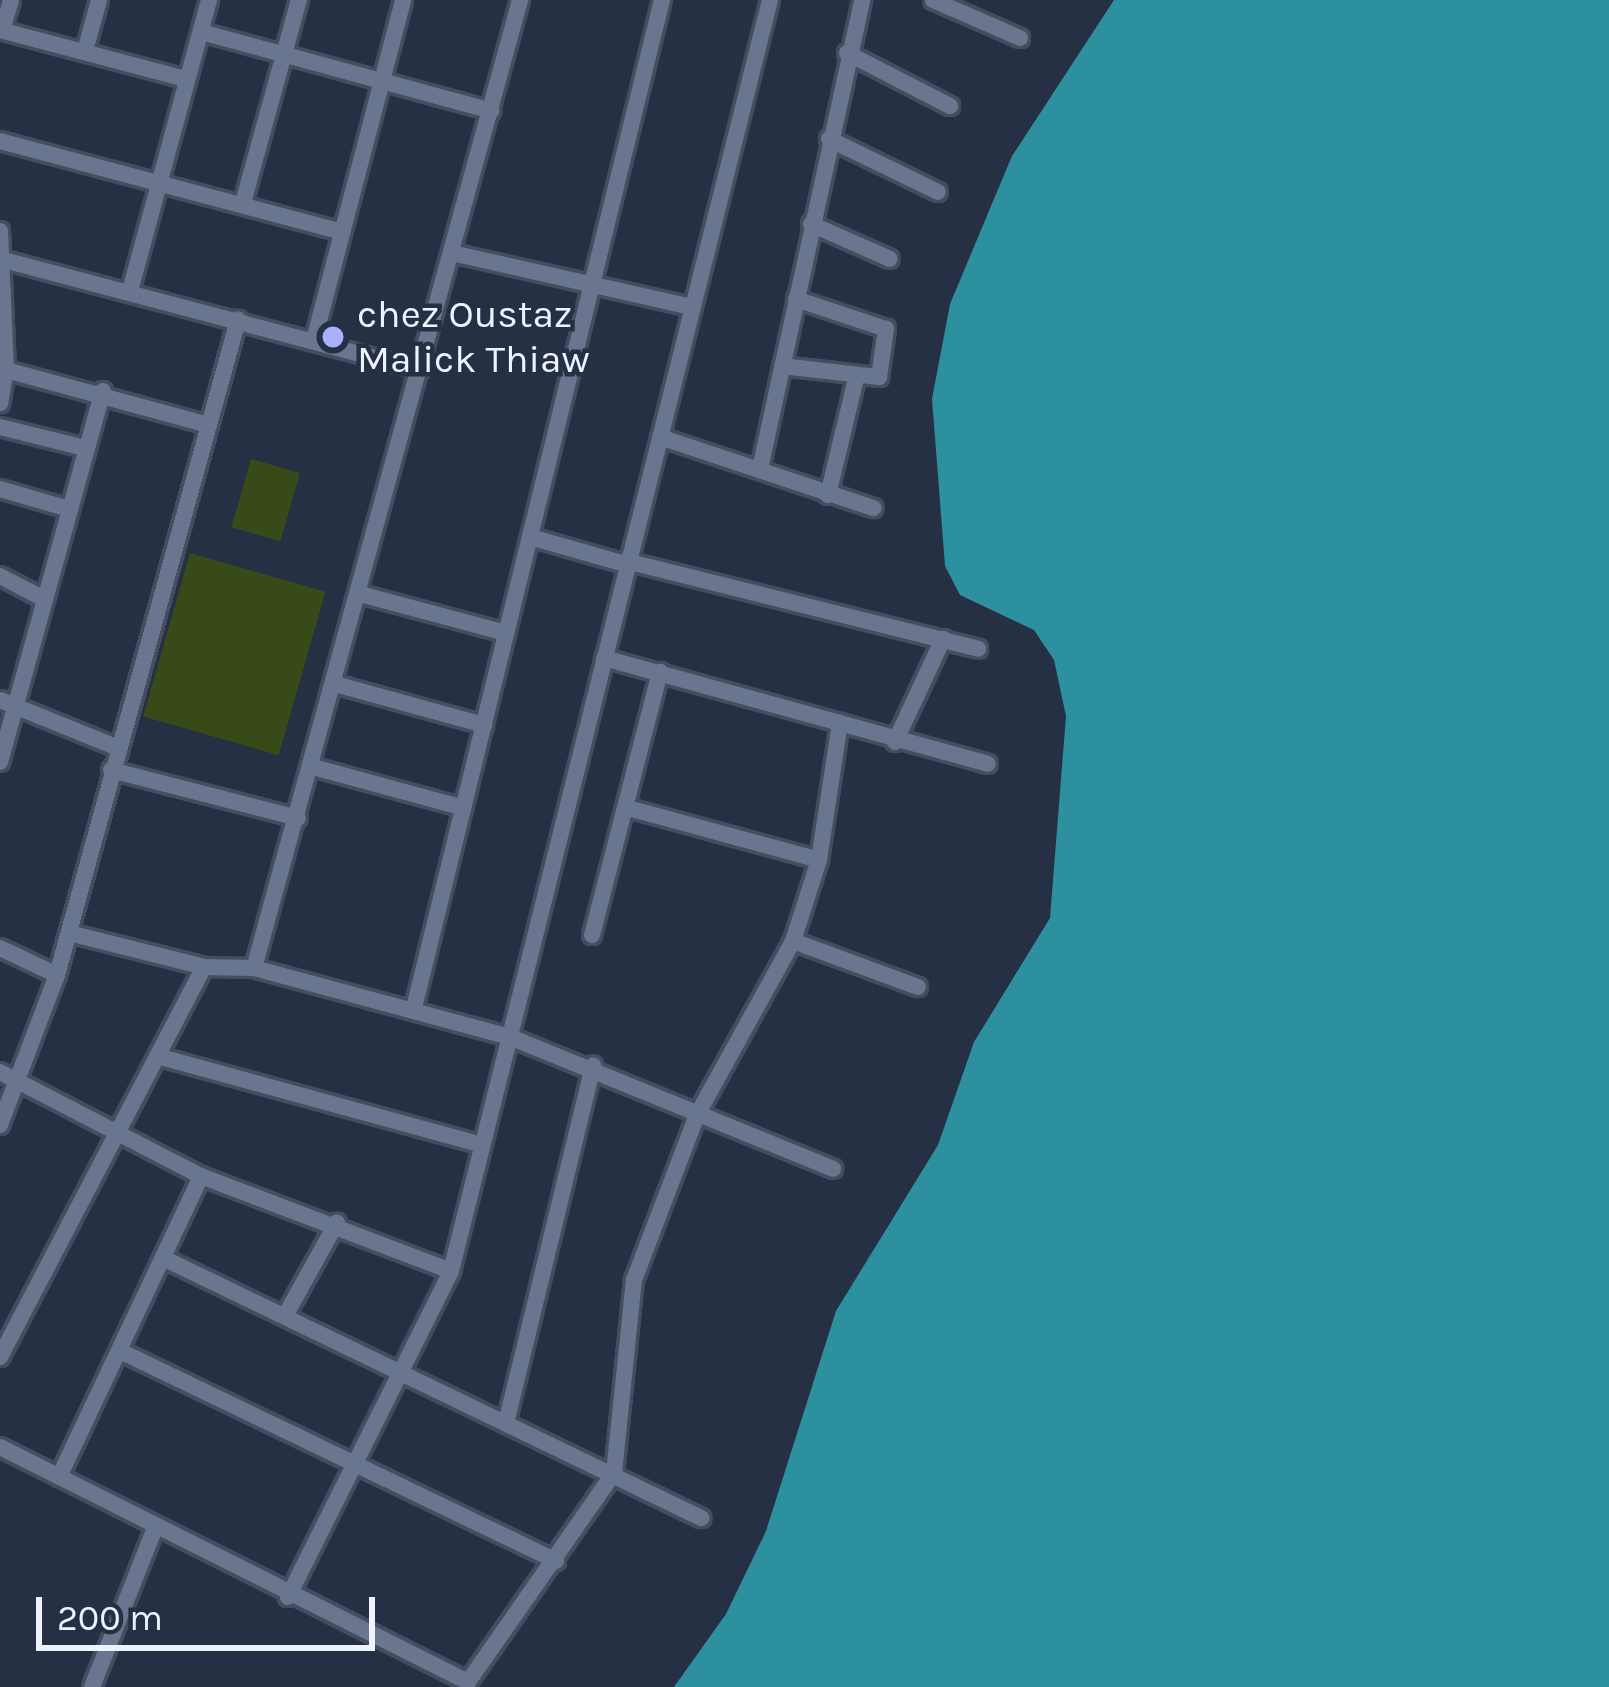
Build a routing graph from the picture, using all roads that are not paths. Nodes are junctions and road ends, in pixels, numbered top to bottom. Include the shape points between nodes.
1 (10, 0) edge
2 (99, 0) edge
3 (209, 0) edge
4 (299, 0) edge
5 (403, 0) edge
6 (520, 0) edge
7 (662, 0) edge
8 (770, 0) edge
9 (862, 0) edge
10 (933, 0) edge
11 (1, 30) edge
12 (200, 32) junction
13 (1020, 38) dead end
14 (85, 51) junction
15 (284, 52) junction
16 (847, 53) junction
17 (185, 80) junction
18 (380, 81) junction
19 (950, 106) dead end
20 (491, 111) junction
21 (829, 139) junction
22 (0, 141) edge
23 (159, 183) junction
24 (938, 192) dead end
25 (243, 203) junction
26 (812, 224) junction
27 (0, 231) edge
28 (342, 232) junction
29 (452, 253) junction
30 (1, 259) edge
31 (890, 259) dead end
32 (589, 282) junction
33 (130, 291) junction
34 (796, 299) junction
35 (692, 307) junction
36 (238, 320) junction
37 (314, 340) junction
38 (782, 366) junction
39 (6, 370) junction
40 (421, 370) junction
41 (856, 378) junction
42 (103, 391) junction
43 (0, 403) edge
44 (209, 425) junction
45 (0, 427) edge
46 (660, 436) junction
47 (85, 448) junction
48 (760, 469) junction
49 (0, 489) edge
50 (828, 495) junction
51 (874, 508) dead end
52 (69, 509) junction
53 (530, 537) junction
54 (626, 562) junction
55 (0, 576) edge
56 (360, 594) junction
57 (44, 599) junction
58 (506, 633) junction
59 (943, 639) junction
60 (978, 649) dead end
61 (604, 658) junction
62 (660, 672) junction
63 (335, 684) junction
64 (7, 704) edge
65 (840, 723) junction
66 (484, 724) junction
67 (895, 742) junction
68 (116, 747) junction
69 (0, 762) edge
70 (988, 764) dead end
71 (313, 767) junction
72 (111, 770) junction
73 (464, 808) junction
74 (628, 808) junction
75 (298, 818) junction
76 (819, 860) junction
77 (69, 933) junction
78 (592, 935) dead end
79 (793, 940) junction
80 (0, 948) edge
81 (204, 967) junction
82 (254, 968) junction
83 (57, 975) junction
84 (919, 987) dead end
85 (414, 1008) junction
86 (511, 1037) junction
87 (157, 1056) junction
88 (593, 1065) junction
89 (0, 1072) edge
90 (21, 1084) junction
91 (698, 1114) junction
92 (0, 1125) edge
93 (119, 1130) junction
94 (479, 1144) junction
95 (833, 1169) dead end
96 (202, 1176) junction
97 (337, 1222) junction
98 (164, 1258) junction
99 (451, 1271) junction
100 (284, 1316) junction
101 (120, 1351) junction
102 (0, 1357) edge
103 (401, 1371) junction
104 (507, 1419) junction
105 (0, 1447) edge
106 (356, 1462) junction
107 (614, 1473) junction
108 (59, 1478) junction
109 (701, 1518) dead end
110 (155, 1528) junction
111 (556, 1561) junction
112 (288, 1597) junction
113 (467, 1683) edge
114 (92, 1687) edge

1 - 11 street
2 - 14 street
3 - 12 street
4 - 15 street
5 - 18 street
6 - 20 street
7 - 32 street
8 - 35 street
9 - 16 street
10 - 13 street
11 - 14 street
12 - 15 street
12 - 17 street
14 - 17 street
15 - 18 street
15 - 25 street
16 - 19 street
16 - 21 street
17 - 23 street
18 - 20 street
18 - 28 street
20 - 29 street
21 - 24 street
21 - 26 street
22 - 23 street
23 - 25 street
23 - 33 street
25 - 28 street
26 - 31 street
26 - 34 street
27 - 30 street
28 - 37 street
29 - 32 street
29 - 40 street
30 - 33 street
30 - 39 street
32 - 35 street
32 - 53 street
33 - 36 street
34 - 38 street
34 - 41 street via 886,329 878,381
35 - 46 street
36 - 37 street
36 - 44 street
37 - 40 street
38 - 41 street
38 - 48 street
39 - 42 street
39 - 43 street
40 - 56 street
41 - 50 street
42 - 44 street
42 - 47 street
44 - 68 street
45 - 47 street
46 - 48 street
46 - 54 street
47 - 52 street
48 - 50 street
49 - 52 street
50 - 51 street
52 - 57 street
53 - 54 street
53 - 58 street
54 - 59 street
54 - 61 street
55 - 57 street
56 - 58 street
56 - 63 street
57 - 64 street
58 - 66 street
59 - 60 street
59 - 67 street
61 - 62 street
61 - 86 street
62 - 65 street
62 - 74 street
63 - 66 street
63 - 71 street
64 - 68 street
64 - 69 street
65 - 67 street
65 - 76 street
66 - 73 street
67 - 70 street
68 - 72 street
71 - 73 street
71 - 75 street
72 - 75 street
72 - 77 street
73 - 85 street
74 - 76 street
74 - 78 street
75 - 82 street
76 - 79 street
77 - 81 street
77 - 83 street
79 - 84 street
79 - 91 street
80 - 83 street
81 - 82 street
81 - 87 street
82 - 85 street
83 - 90 street
85 - 86 street
86 - 88 street
86 - 94 street
87 - 93 street
87 - 94 street
88 - 91 street
88 - 104 street
89 - 90 street
90 - 92 street
90 - 93 street
91 - 95 street
91 - 107 street via 634,1280
93 - 96 street
93 - 102 street
94 - 99 street
96 - 97 street
96 - 98 street
97 - 99 street
97 - 100 street
98 - 100 street
98 - 101 street
99 - 103 street
100 - 103 street
101 - 106 street
101 - 108 street
103 - 104 street
103 - 106 street
104 - 107 street
105 - 108 street
106 - 111 street
106 - 112 street
107 - 109 street
107 - 111 street
108 - 110 street
110 - 112 street
110 - 114 street
111 - 113 street
112 - 113 street

